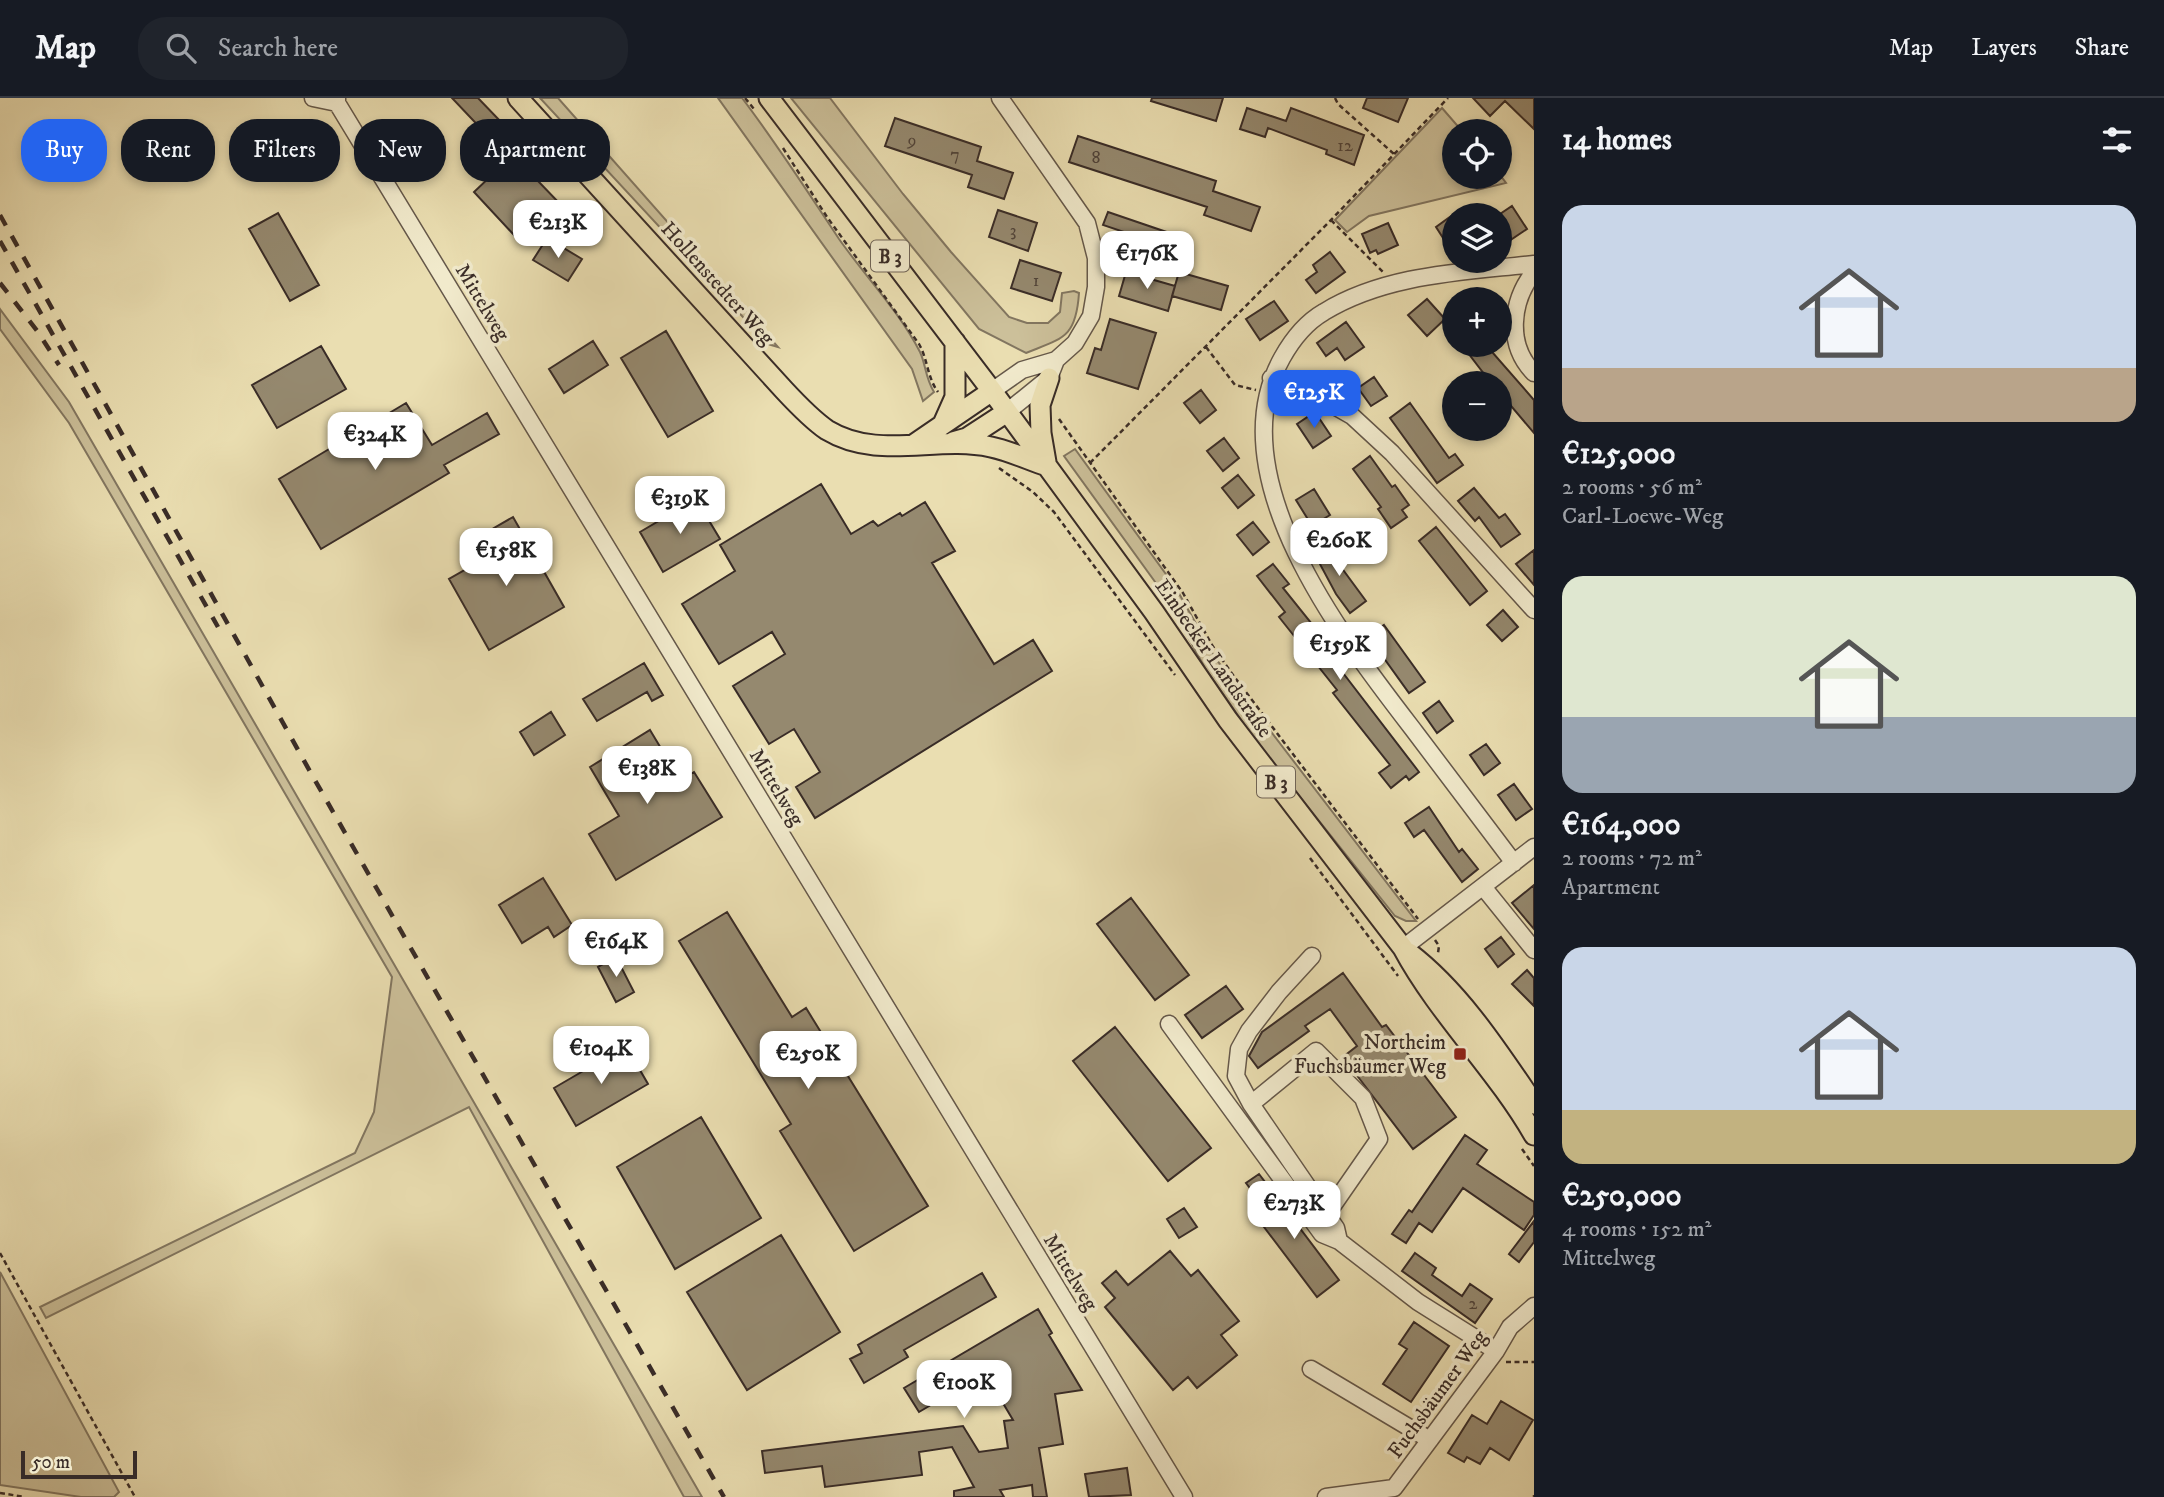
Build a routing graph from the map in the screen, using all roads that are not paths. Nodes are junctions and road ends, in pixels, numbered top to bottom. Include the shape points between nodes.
1 (313, 98) edge
2 (518, 98) edge
3 (769, 98) edge
4 (1000, 98) edge
5 (337, 101) edge
6 (1534, 264) edge
7 (1534, 272) edge
8 (955, 342) junction
9 (1052, 369) junction
10 (1534, 373) edge
11 (1269, 385) junction
12 (992, 391) junction
13 (1007, 412) junction
14 (943, 424) junction
15 (948, 443) junction
16 (913, 445) junction
17 (1047, 466) junction
18 (1534, 610) edge
19 (1534, 847) edge
20 (1514, 863) junction
21 (1484, 888) junction
22 (1403, 948) junction
23 (1534, 950) edge
24 (1312, 956) dead end
25 (1169, 1024) dead end
26 (1251, 1104) junction
27 (1534, 1104) edge
28 (1534, 1135) edge
29 (1327, 1214) junction
30 (1339, 1241) junction
31 (1534, 1307) edge
32 (1492, 1356) junction
33 (1311, 1369) dead end
34 (1430, 1440) junction
35 (1184, 1497) edge
36 (1326, 1497) edge

1 - 5 street
2 - 16 main road, Hollenstedter Weg via 803,410 851,441
3 - 8 main road, B 3
4 - 9 street via 1087,223 1096,258 1091,316
5 - 35 street, Mittelweg
6 - 11 street via 1442,274 1352,297 1322,313 1293,338
7 - 10 street via 1516,305 1514,336
8 - 12 main road, B 3
8 - 14 main road via 955,397
9 - 12 street via 1022,370
9 - 13 street
9 - 17 main road via 1040,405
11 - 18 street via 1317,396 1352,416 1392,453
11 - 20 street via 1263,414 1265,453 1277,505 1296,551 1334,621
12 - 13 main road, Einbecker Landstraße / B 3
12 - 14 main road
13 - 15 main road via 967,438
13 - 17 main road, Einbecker Landstraße / B 3
14 - 16 main road
15 - 16 main road, Hollenstedter Weg
15 - 17 main road via 991,446
17 - 22 main road, Einbecker Landstraße / B 3 via 1228,720
19 - 20 street
20 - 21 street
21 - 22 street
21 - 23 street
22 - 27 main road, Einbecker Landstraße / B 3 via 1434,972
22 - 28 main road, Einbecker Landstraße / B 3 via 1421,981 1474,1047
24 - 26 street via 1238,1049 1236,1076
25 - 30 street via 1322,1234
26 - 29 street
26 - 29 street via 1316,1052 1363,1098 1380,1139
29 - 30 street
30 - 32 street
31 - 32 street, Fuchsbäumer Weg via 1510,1327
32 - 34 street, Fuchsbäumer Weg
33 - 34 street
34 - 36 street, Fuchsbäumer Weg via 1394,1488

